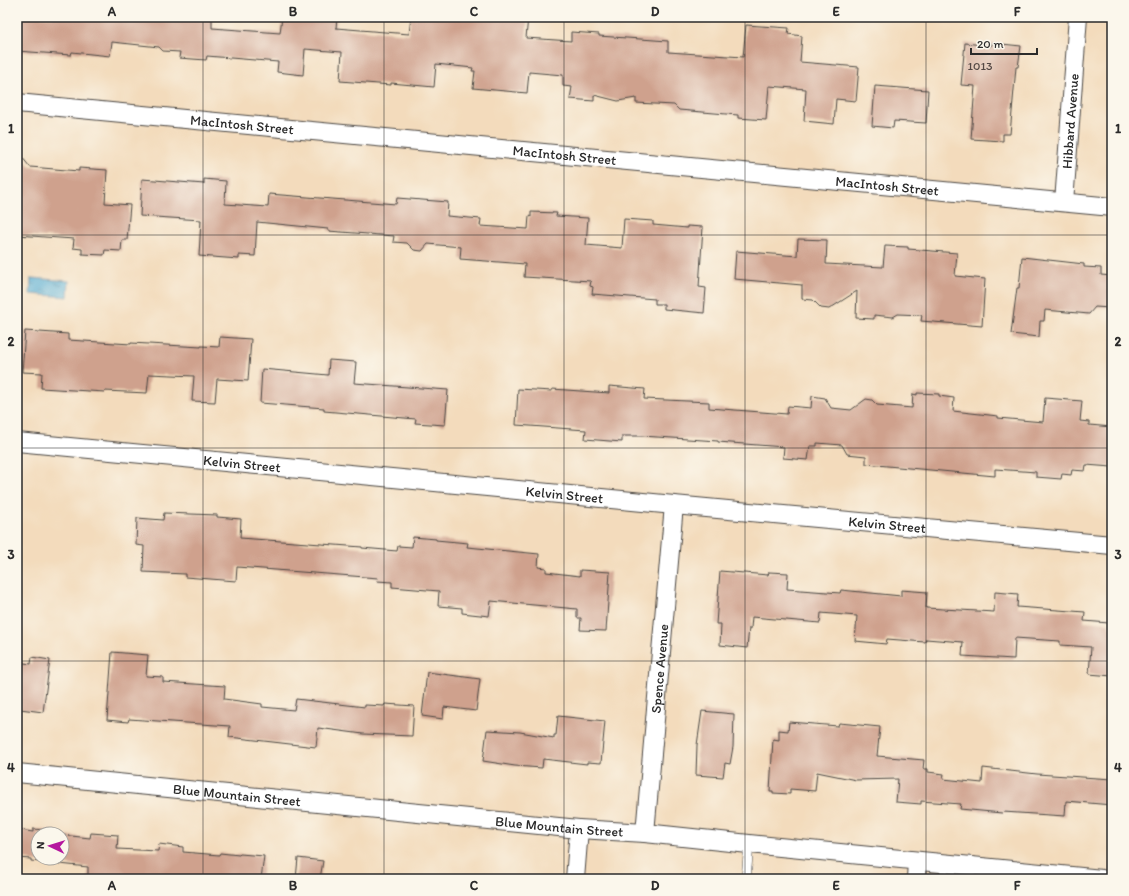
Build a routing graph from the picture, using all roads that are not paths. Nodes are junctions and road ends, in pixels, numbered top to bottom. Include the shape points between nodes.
1 (1078, 17) edge
2 (17, 103) edge
3 (1064, 202) junction
4 (1112, 207) edge
5 (17, 442) edge
6 (674, 505) junction
7 (1112, 545) edge
8 (17, 773) edge
9 (579, 828) junction
10 (645, 833) junction
11 (749, 844) junction
12 (917, 861) junction
13 (1094, 878) edge
14 (575, 879) edge
15 (746, 879) edge
16 (916, 879) edge

1 - 3 street, Hibbard Avenue
2 - 3 street, MacIntosh Street
3 - 4 street, MacIntosh Street
5 - 6 street, Kelvin Street
6 - 7 street, Kelvin Street
6 - 10 street, Spence Avenue
8 - 9 street, Blue Mountain Street
9 - 10 street, Blue Mountain Street
9 - 14 street
10 - 11 street, Blue Mountain Street
11 - 12 street, Blue Mountain Street
11 - 15 lane
12 - 13 street, Blue Mountain Street
12 - 16 street

